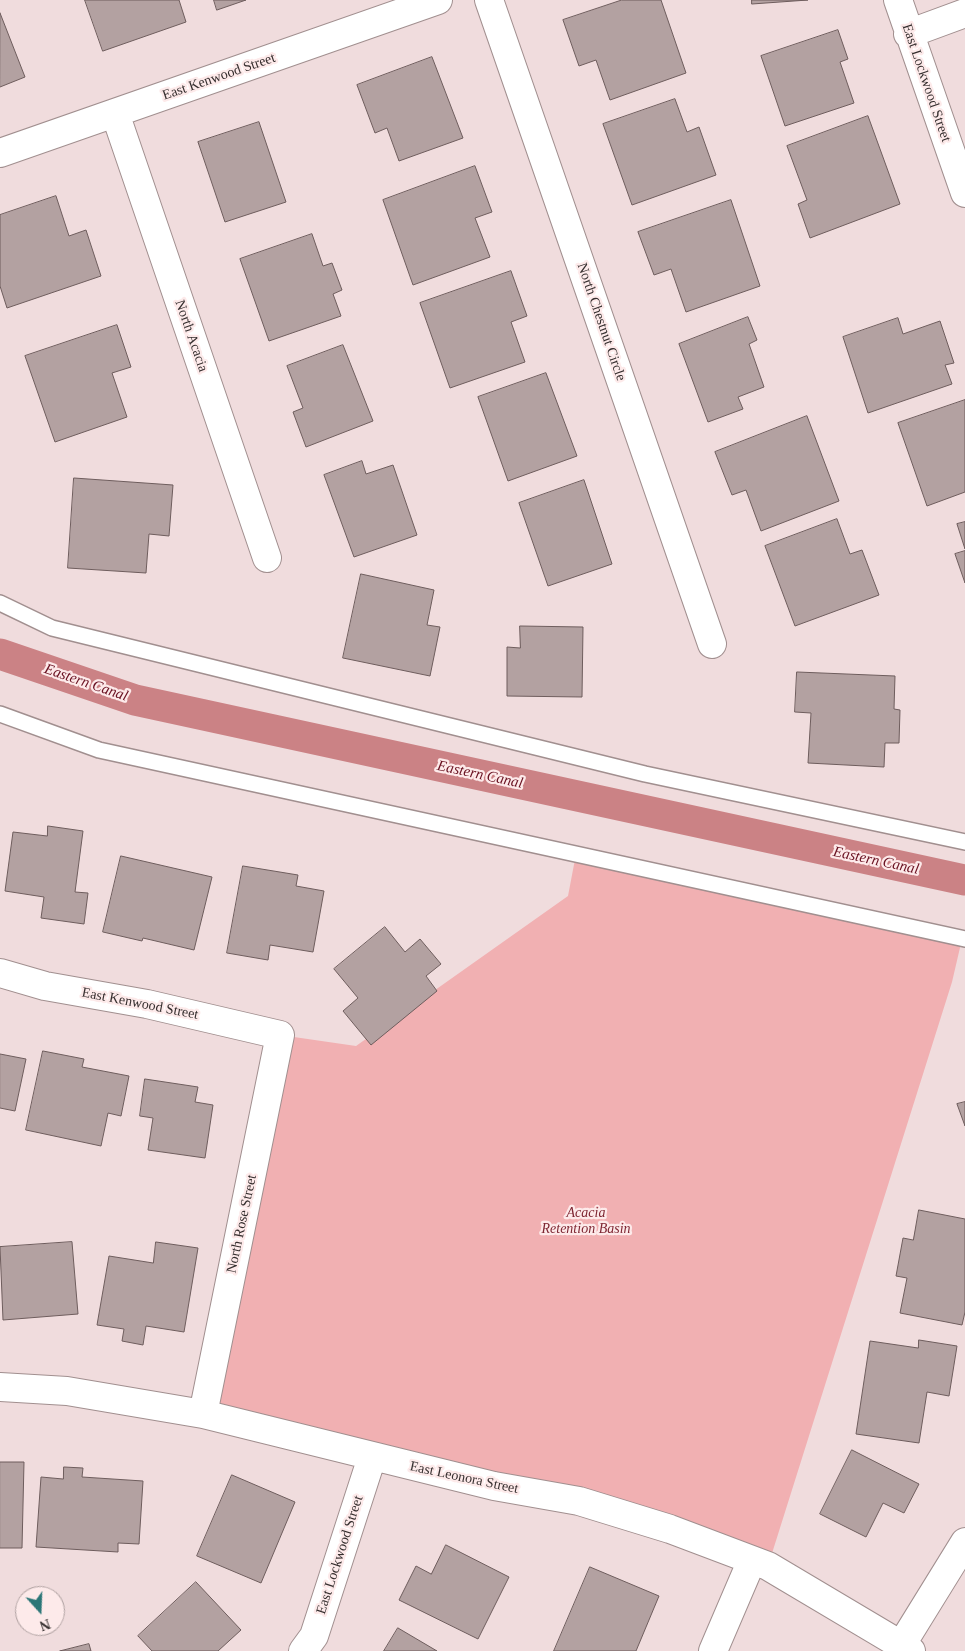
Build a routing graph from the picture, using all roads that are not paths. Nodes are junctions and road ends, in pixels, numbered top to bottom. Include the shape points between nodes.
1 (438, 0) edge
2 (489, 0) edge
3 (898, 0) edge
4 (965, 13) edge
5 (908, 34) junction
6 (115, 113) junction
7 (0, 152) edge
8 (965, 193) edge
9 (267, 558) dead end
10 (0, 603) edge
11 (712, 644) dead end
12 (0, 714) edge
13 (965, 842) edge
14 (965, 940) edge
15 (0, 973) edge
16 (280, 1035) joint
17 (0, 1388) edge
18 (203, 1414) junction
19 (372, 1457) junction
20 (965, 1542) edge
21 (752, 1560) junction
22 (907, 1648) edge
23 (303, 1651) edge
24 (712, 1651) edge

1 - 6 street, East Kenwood Street
2 - 11 street, North Chestnut Circle
3 - 5 street, East Lockwood Street
4 - 5 street
5 - 8 street, East Lockwood Street
6 - 7 street, East Kenwood Street
6 - 9 street, North Acacia
10 - 13 lane via 62,630 645,774
12 - 14 lane via 99,750
15 - 16 street, East Kenwood Street via 45,986 148,1004
16 - 18 street, North Rose Street
17 - 18 street, East Leonora Street via 67,1391
18 - 19 street, East Leonora Street
19 - 21 street, East Leonora Street via 494,1486 580,1500
19 - 23 street, East Lockwood Street via 314,1636
20 - 22 street
21 - 22 street, East Leonora Street via 768,1566
21 - 24 street

